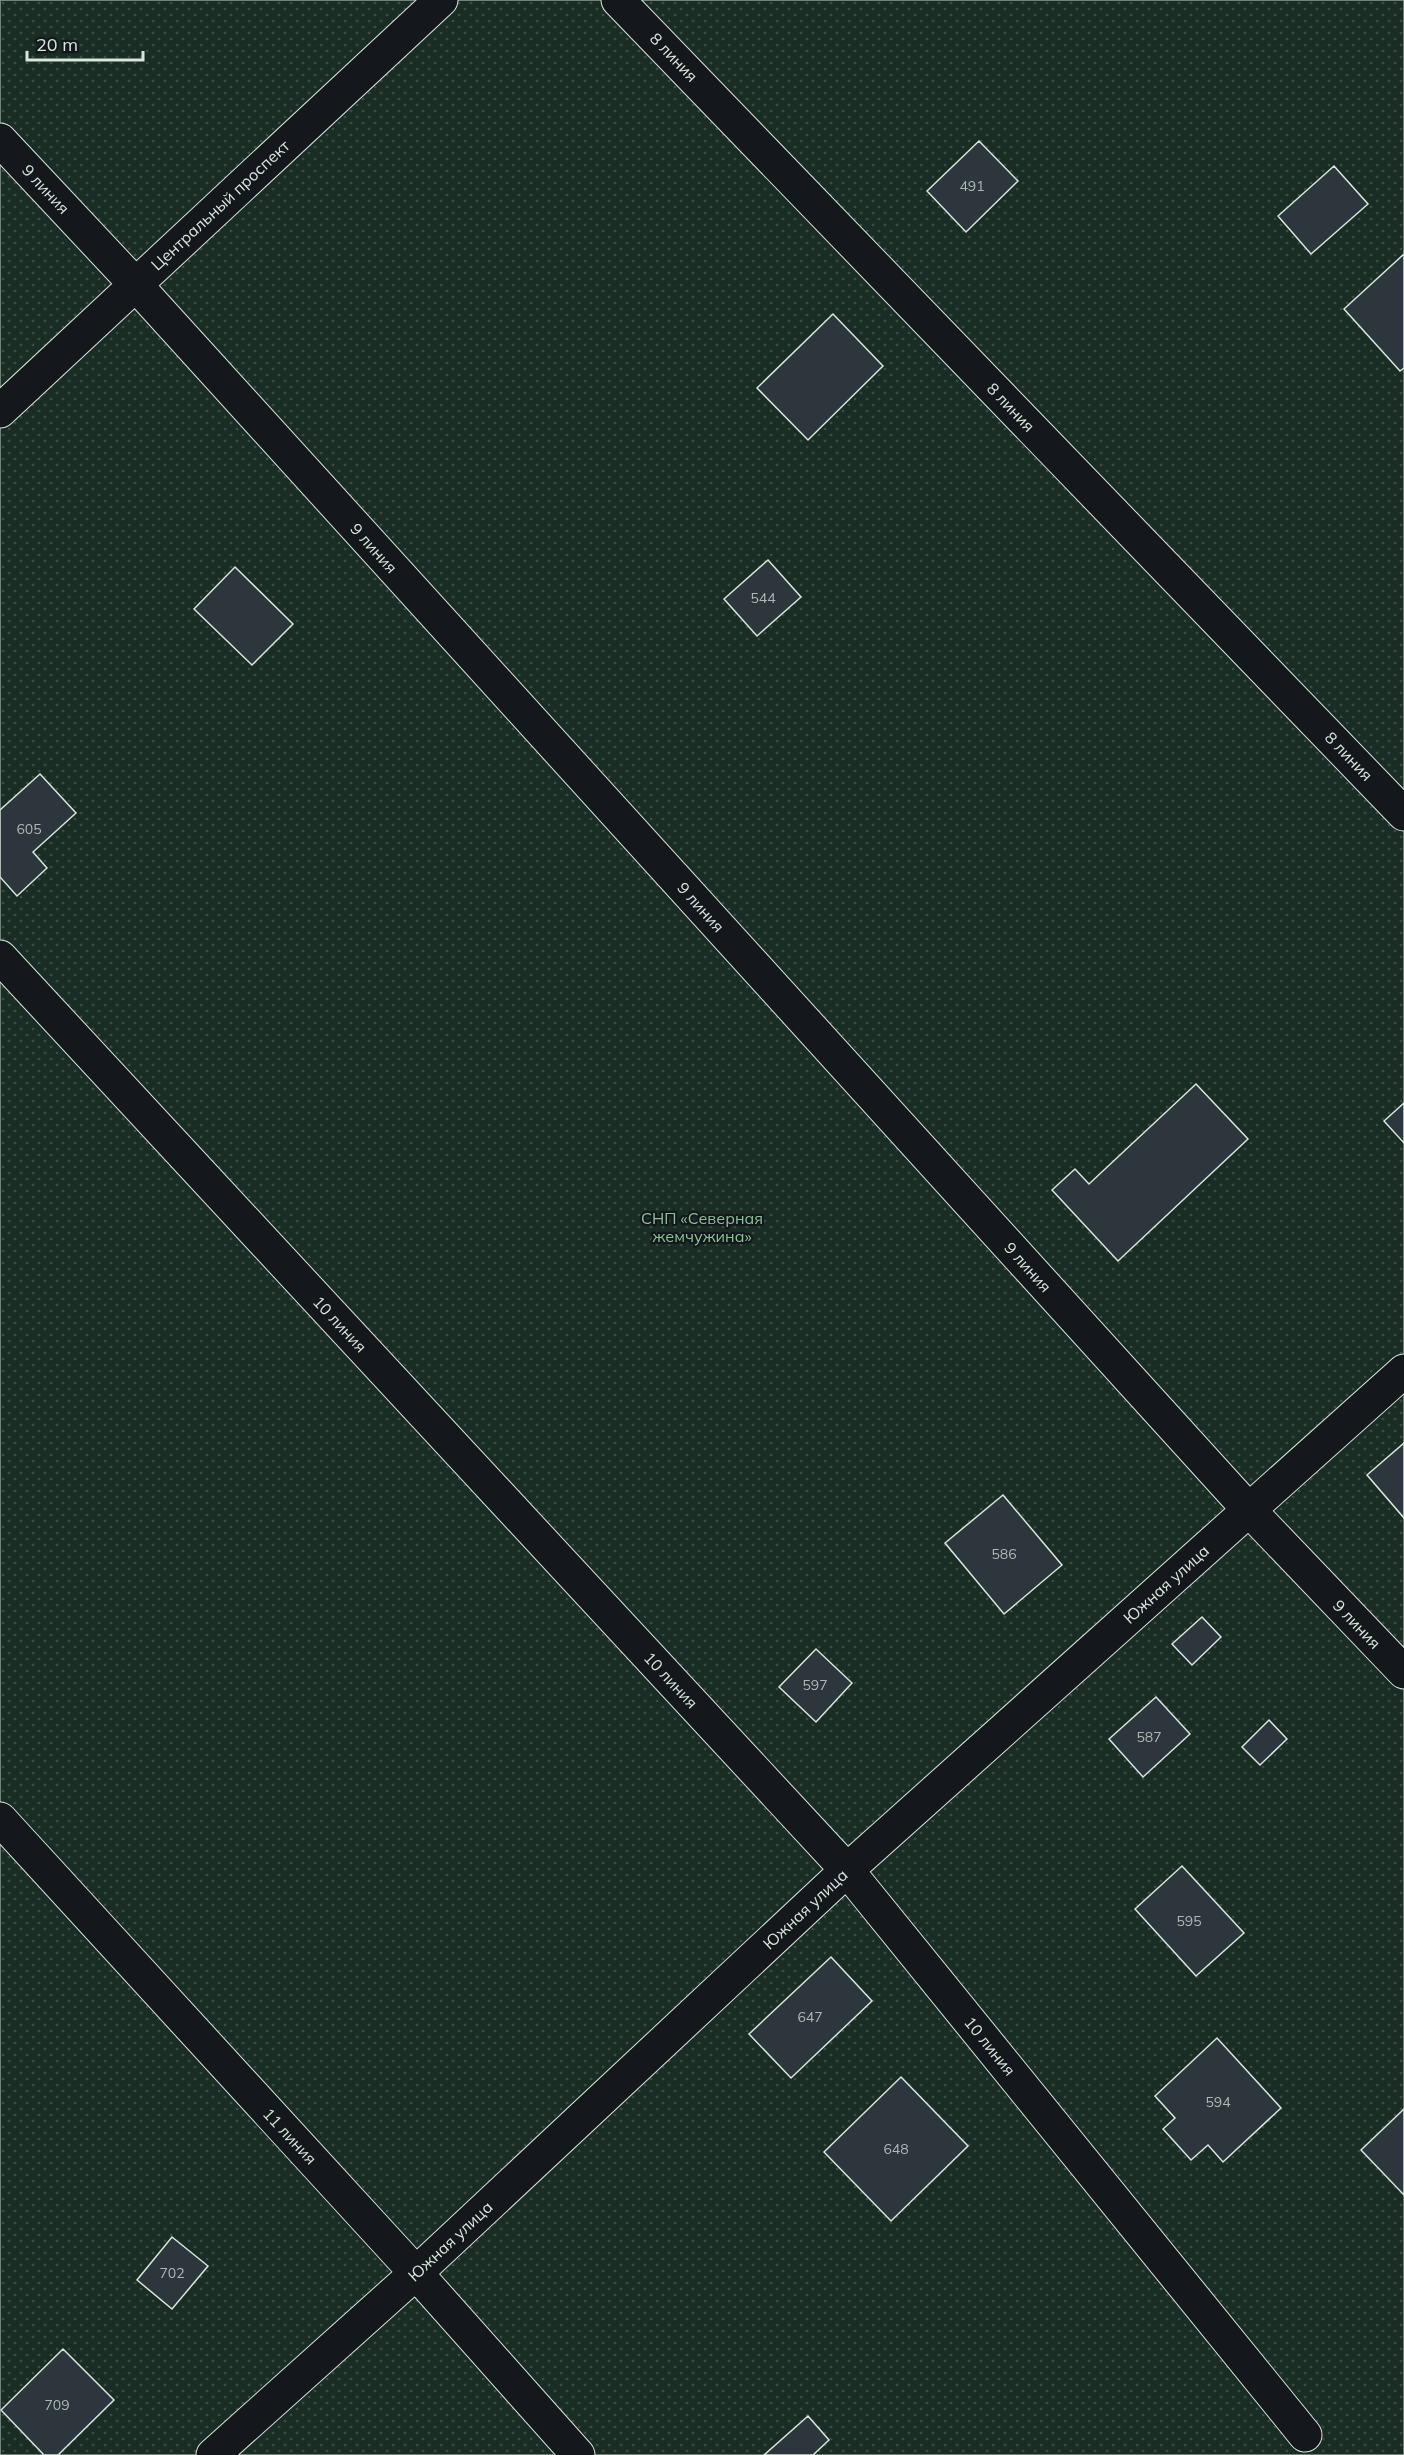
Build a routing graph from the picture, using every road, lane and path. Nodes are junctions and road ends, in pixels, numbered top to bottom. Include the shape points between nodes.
1 (441, 0) edge
2 (618, 0) edge
3 (0, 140) edge
4 (135, 284) junction
5 (0, 411) edge
6 (1404, 814) edge
7 (0, 957) edge
8 (1404, 1371) edge
9 (1249, 1510) junction
10 (1404, 1672) edge
11 (0, 1819) edge
12 (847, 1870) junction
13 (416, 2273) junction
14 (1305, 2435) dead end
15 (213, 2455) edge
16 (578, 2455) edge

1 - 4 street, Центральный проспект
2 - 6 street, 8 линия
3 - 4 street, 9 линия
4 - 5 street, Центральный проспект
4 - 9 street, 9 линия
7 - 12 street, 10 линия
8 - 9 street, Южная улица
9 - 10 street, 9 линия
9 - 12 street, Южная улица
11 - 13 street, 11 линия
12 - 13 street, Южная улица
12 - 14 street, 10 линия
13 - 15 street, Южная улица
13 - 16 street, 11 линия

